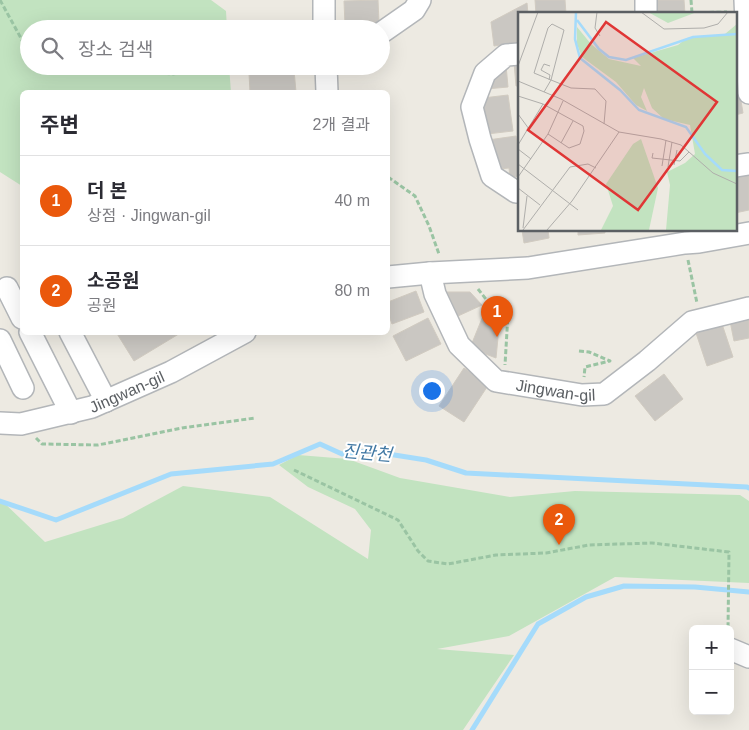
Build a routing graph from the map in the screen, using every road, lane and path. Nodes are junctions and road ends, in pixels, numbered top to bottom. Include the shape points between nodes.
1 (0, 0) edge
2 (324, 0) edge
3 (420, 0) edge
4 (747, 8) edge
5 (710, 12) edge
6 (324, 20) edge
7 (390, 27) edge
8 (20, 36) edge
9 (518, 54) edge
10 (326, 75) edge
11 (327, 90) edge
12 (749, 93) edge
13 (749, 164) edge
14 (736, 166) edge
15 (390, 179) edge
16 (518, 192) edge
17 (749, 233) edge
18 (685, 243) edge
19 (435, 266) junction
20 (390, 277) edge
21 (474, 284) dead end
22 (7, 288) dead end
23 (749, 308) edge
24 (20, 316) edge
25 (701, 319) junction
26 (20, 321) edge
27 (0, 334) edge
28 (32, 335) edge
29 (72, 335) edge
30 (239, 335) edge
31 (0, 340) edge
32 (579, 351) dead end
33 (504, 383) junction
34 (23, 388) dead end
35 (582, 395) junction
36 (106, 401) junction
37 (71, 413) junction
38 (255, 418) dead end
39 (0, 423) edge
40 (31, 433) dead end
41 (294, 470) dead end
42 (728, 625) edge
43 (734, 651) edge
44 (749, 657) edge

1 - 8 path
2 - 6 street
3 - 7 street via 414,10
4 - 5 path
4 - 12 street
9 - 16 street via 506,55 485,73 472,107 492,176
10 - 11 street
13 - 14 street
15 - 19 path via 415,196 429,226
17 - 18 street
18 - 19 street via 528,268
18 - 25 path
19 - 20 street
19 - 33 street, Jingwan-gil via 435,294 459,345 496,381
21 - 33 path via 489,302 508,314
22 - 24 street
23 - 25 street, Jingwan-gil
25 - 35 street, Jingwan-gil via 692,322 604,394
26 - 27 street
28 - 37 street
29 - 36 street
30 - 36 street, Jingwan-gil via 171,372
31 - 34 street
32 - 35 path via 610,361 585,367
33 - 35 street, Jingwan-gil
36 - 37 street, Jingwan-gil
37 - 39 street, Jingwan-gil via 21,424
38 - 40 path via 182,428 98,445 42,444
41 - 42 path via 398,520 428,561 448,564 496,555 546,553 589,545 652,544 729,552
43 - 44 street

